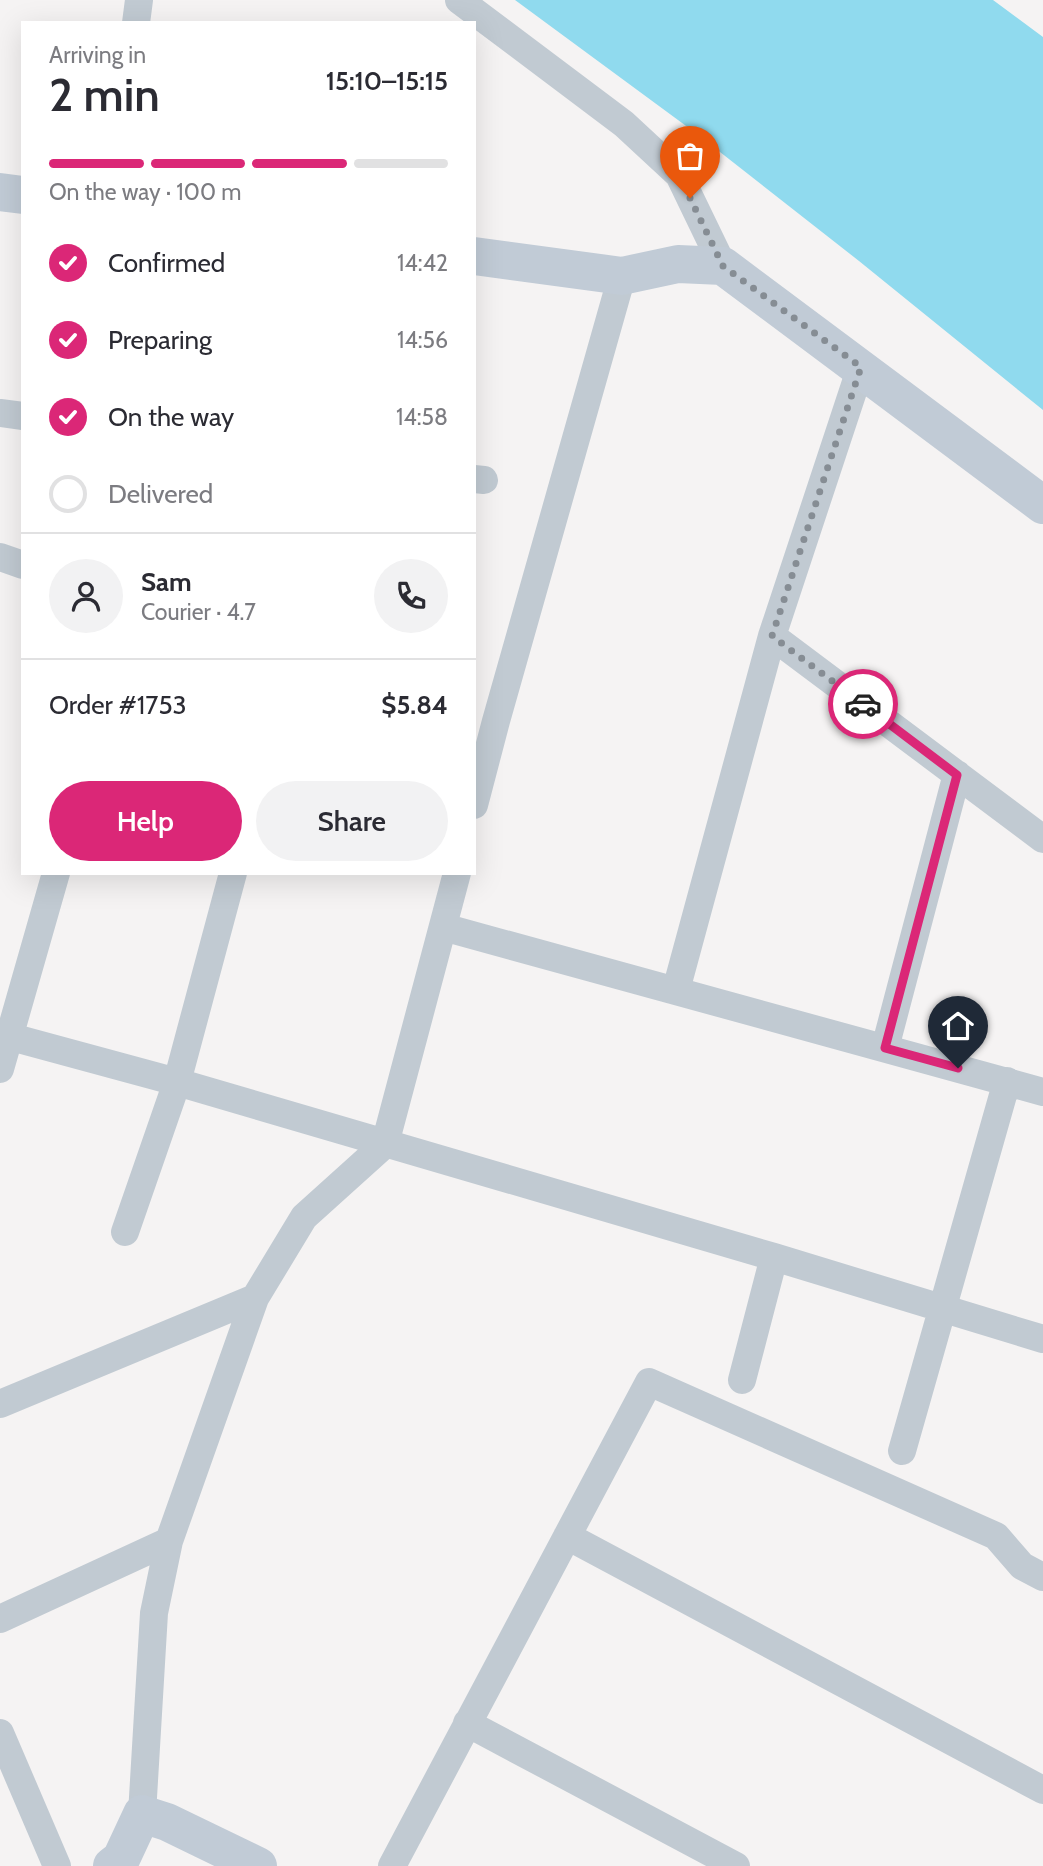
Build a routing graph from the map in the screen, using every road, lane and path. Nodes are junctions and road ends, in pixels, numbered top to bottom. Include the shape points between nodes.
1 (139, 0) edge
2 (460, 0) edge
3 (136, 21) edge
4 (0, 191) edge
5 (21, 195) edge
6 (476, 256) edge
7 (723, 266) junction
8 (622, 276) junction
9 (861, 367) junction
10 (0, 413) edge
11 (21, 416) edge
12 (1043, 505) edge
13 (0, 557) edge
14 (21, 564) edge
15 (772, 636) junction
16 (485, 718) edge
17 (957, 775) junction
18 (476, 788) edge
19 (1043, 839) edge
20 (55, 875) edge
21 (232, 875) edge
22 (456, 875) edge
23 (443, 927) junction
24 (676, 990) junction
25 (5, 1035) edge
26 (885, 1048) junction
27 (0, 1069) edge
28 (1007, 1081) junction
29 (177, 1082) junction
30 (1043, 1092) edge
31 (385, 1144) junction
32 (125, 1232) dead end
33 (774, 1257) junction
34 (255, 1298) junction
35 (942, 1308) junction
36 (1043, 1339) edge
37 (742, 1380) dead end
38 (0, 1404) edge
39 (902, 1451) dead end
40 (567, 1536) junction
41 (169, 1541) junction
42 (1043, 1577) edge
43 (0, 1619) edge
44 (467, 1723) junction
45 (0, 1733) edge
46 (1043, 1790) edge
47 (142, 1814) junction
48 (57, 1866) edge
49 (112, 1866) edge
50 (258, 1866) edge
51 (392, 1866) edge
52 (736, 1866) edge

1 - 3 street
2 - 7 street via 624,124 679,175
4 - 5 street
6 - 8 street
7 - 8 street via 678,264
7 - 9 street
8 - 16 street
9 - 12 street
9 - 15 street
10 - 11 street
13 - 14 street
15 - 17 street
15 - 24 street
16 - 18 street
17 - 19 street
17 - 26 street
20 - 25 street
21 - 29 street
22 - 23 street
23 - 24 street
23 - 31 street
24 - 26 street
25 - 27 street
25 - 29 street
26 - 28 street
28 - 30 street
28 - 35 street
29 - 31 street
29 - 32 street
31 - 33 street
31 - 34 street via 304,1217
33 - 35 street
33 - 37 street
34 - 38 street
34 - 41 street
35 - 36 street
35 - 39 street
40 - 42 street via 649,1382 996,1536 1022,1566
40 - 44 street
40 - 46 street
41 - 43 street
41 - 47 street via 154,1613
44 - 51 street
44 - 52 street
45 - 48 street
47 - 49 street via 121,1858
47 - 50 street

